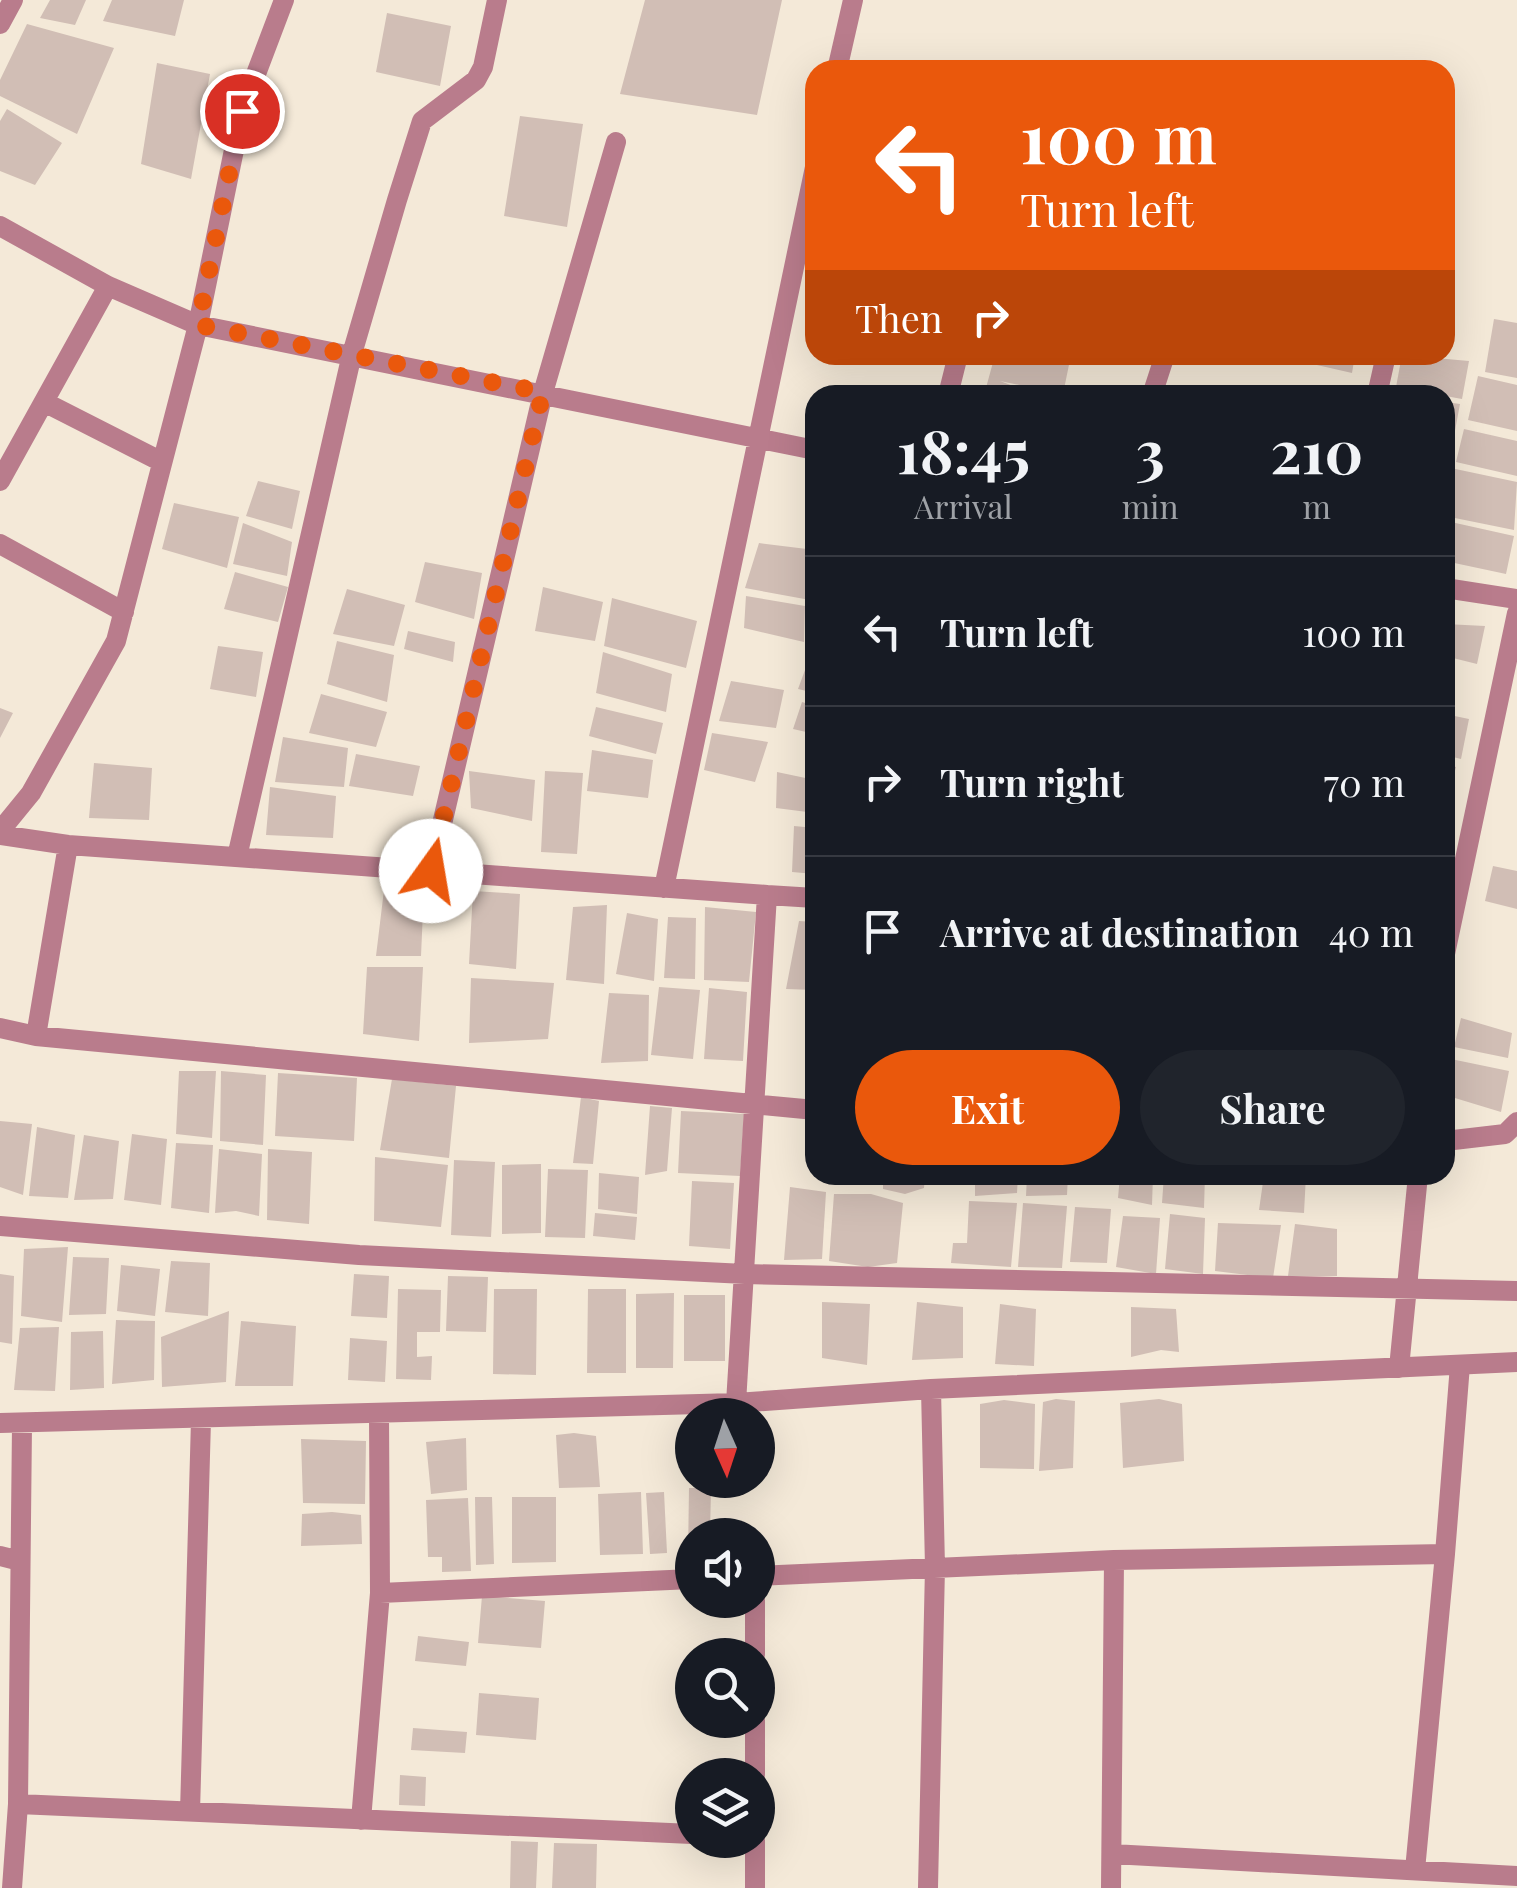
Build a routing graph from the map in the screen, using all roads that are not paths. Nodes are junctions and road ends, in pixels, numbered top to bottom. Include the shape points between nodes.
1 (13, 0) edge
2 (284, 0) edge
3 (497, 0) edge
4 (854, 0) edge
5 (0, 24) edge
6 (839, 60) edge
7 (616, 142) dead end
8 (805, 214) edge
9 (0, 226) edge
10 (108, 286) junction
11 (198, 325) junction
12 (352, 354) junction
13 (543, 392) junction
14 (44, 402) junction
15 (757, 437) junction
16 (805, 448) edge
17 (162, 462) junction
18 (0, 481) edge
19 (0, 544) edge
20 (1455, 590) edge
21 (1517, 599) edge
22 (124, 612) junction
23 (1517, 613) edge
24 (0, 833) edge
25 (68, 845) junction
26 (238, 857) junction
27 (431, 871) junction
28 (664, 888) junction
29 (766, 895) junction
30 (805, 897) edge
31 (1455, 907) edge
32 (0, 1028) edge
33 (36, 1036) junction
34 (755, 1107) junction
35 (805, 1110) edge
36 (1517, 1122) edge
37 (1455, 1140) edge
38 (1417, 1185) edge
39 (0, 1226) edge
40 (745, 1274) junction
41 (1517, 1290) edge
42 (1406, 1291) junction
43 (1517, 1362) edge
44 (1460, 1365) junction
45 (1398, 1368) junction
46 (931, 1389) junction
47 (736, 1398) edge
48 (775, 1400) edge
49 (675, 1405) edge
50 (380, 1414) junction
51 (202, 1420) junction
52 (0, 1423) edge
53 (22, 1426) junction
54 (1445, 1554) junction
55 (10, 1558) edge
56 (1114, 1560) junction
57 (935, 1567) junction
58 (775, 1575) edge
59 (675, 1580) edge
60 (380, 1592) junction
61 (10, 1670) edge
62 (18, 1804) junction
63 (190, 1812) junction
64 (361, 1820) junction
65 (675, 1833) edge
66 (8, 1840) edge
67 (1112, 1854) junction
68 (755, 1858) edge
69 (1415, 1870) junction
70 (1517, 1876) edge
71 (12, 1888) edge
72 (755, 1888) edge
73 (928, 1888) edge
74 (1111, 1888) edge

1 - 5 street
2 - 11 street via 242,111
3 - 12 street via 476,80 422,122
4 - 6 street
7 - 13 street
8 - 15 street
9 - 10 street
10 - 11 street
10 - 14 street
11 - 12 street
11 - 17 street
12 - 13 street
12 - 26 street
13 - 15 street
13 - 27 street
14 - 17 street
14 - 18 street
15 - 16 street
15 - 28 street
17 - 22 street
19 - 22 street
20 - 21 street
22 - 24 street via 116,642 31,793
23 - 31 street
24 - 25 street
25 - 26 street
25 - 33 street
26 - 27 street
27 - 28 street
28 - 29 street
29 - 30 street
29 - 34 street
32 - 33 street
33 - 34 street
34 - 35 street
34 - 40 street
36 - 37 street via 1505,1134
38 - 42 street
39 - 40 street via 359,1255
40 - 42 street
40 - 47 street
41 - 42 street
42 - 45 street
43 - 44 street
44 - 45 street
44 - 54 street
45 - 46 street
46 - 48 street
46 - 57 street
49 - 50 street
50 - 51 street
50 - 60 street
51 - 53 street
51 - 63 street
52 - 53 street
53 - 55 street
54 - 56 street
54 - 69 street
55 - 61 street
56 - 57 street
56 - 67 street
57 - 58 street
57 - 73 street
59 - 60 street
60 - 64 street
61 - 62 street
62 - 63 street
62 - 66 street
63 - 64 street
64 - 65 street
66 - 71 street
67 - 69 street
67 - 74 street
68 - 72 street
69 - 70 street

